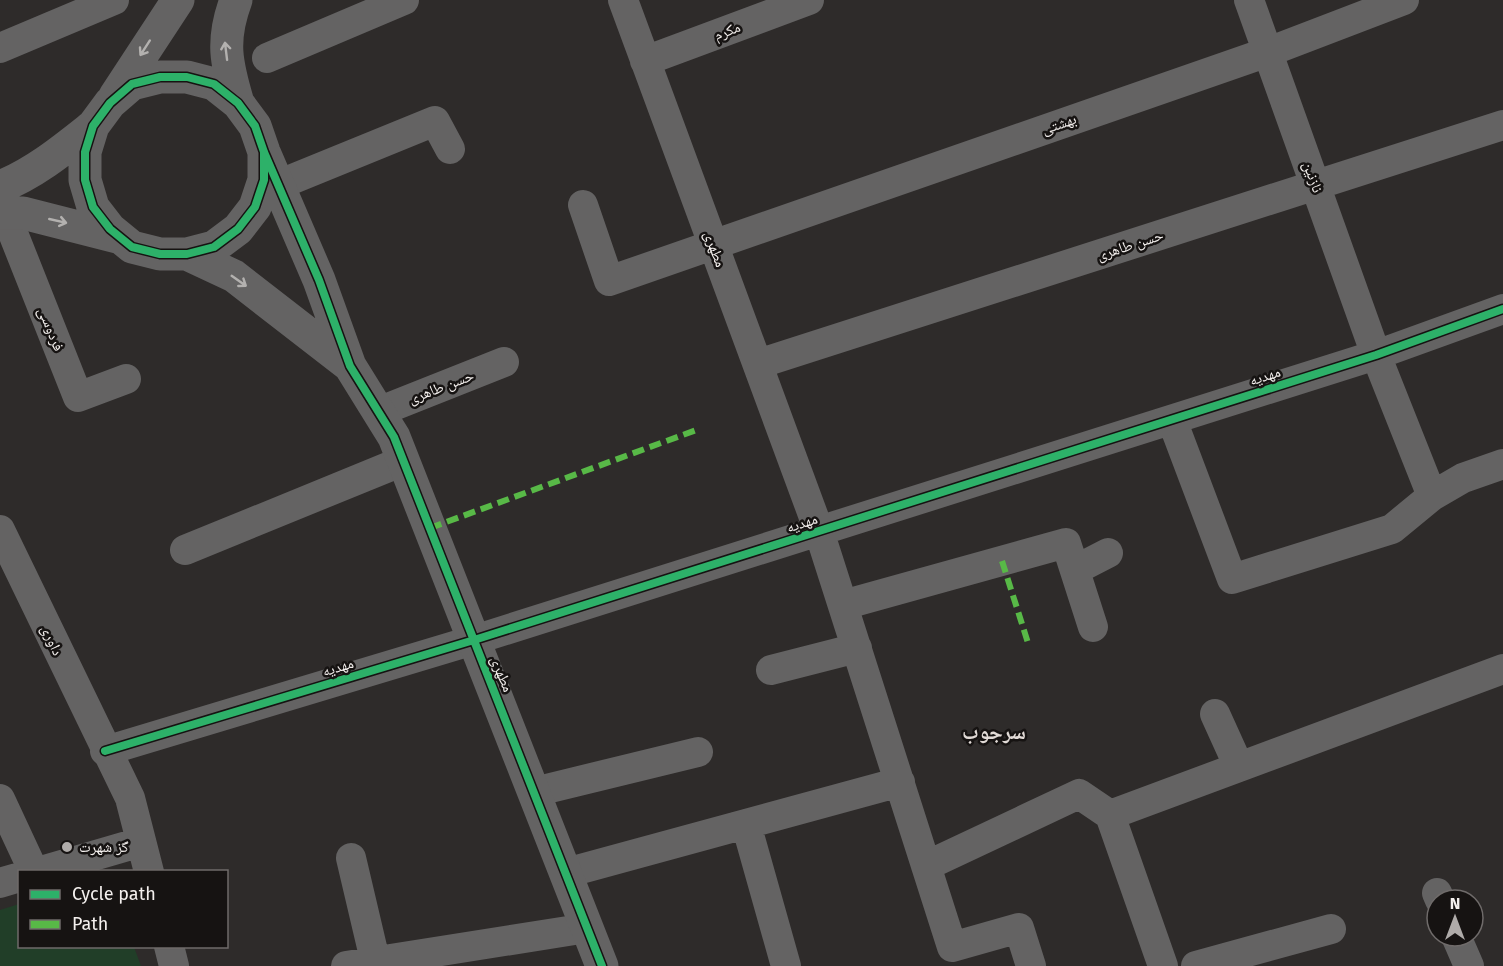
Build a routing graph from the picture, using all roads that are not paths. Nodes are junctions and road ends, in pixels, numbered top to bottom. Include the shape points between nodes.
1 (114, 0) edge
2 (178, 0) edge
3 (236, 0) edge
4 (404, 0) edge
5 (623, 0) edge
6 (809, 0) edge
7 (1249, 0) edge
8 (1404, 0) edge
9 (0, 48) edge
10 (1268, 52) junction
11 (267, 58) dead end
12 (645, 61) junction
13 (238, 103) junction
14 (102, 114) junction
15 (1503, 125) edge
16 (450, 149) dead end
17 (264, 152) junction
18 (278, 185) junction
19 (1316, 185) junction
20 (2, 204) edge
21 (582, 205) dead end
22 (122, 238) junction
23 (713, 243) junction
24 (187, 254) junction
25 (1503, 309) edge
26 (1376, 355) junction
27 (504, 362) dead end
28 (758, 364) junction
29 (350, 366) junction
30 (126, 379) dead end
31 (378, 412) junction
32 (1172, 420) junction
33 (403, 461) junction
34 (1503, 464) edge
35 (1432, 496) junction
36 (0, 530) edge
37 (819, 531) junction
38 (185, 550) dead end
39 (1108, 553) dead end
40 (1074, 570) junction
41 (843, 605) junction
42 (1093, 627) dead end
43 (474, 640) junction
44 (857, 648) junction
45 (1503, 669) edge
46 (771, 670) dead end
47 (1215, 714) dead end
48 (105, 751) junction
49 (698, 752) dead end
50 (1239, 767) junction
51 (900, 782) junction
52 (534, 792) junction
53 (0, 799) edge
54 (1110, 815) junction
55 (746, 824) junction
56 (141, 842) junction
57 (351, 858) dead end
58 (926, 866) junction
59 (35, 870) edge
60 (43, 870) edge
61 (148, 870) edge
62 (566, 873) junction
63 (18, 878) edge
64 (0, 883) edge
65 (587, 928) junction
66 (1331, 929) dead end
67 (170, 948) edge
68 (1461, 948) edge
69 (952, 957) edge
70 (375, 960) junction
71 (174, 966) edge
72 (346, 966) edge
73 (602, 966) edge
74 (786, 966) edge
75 (1030, 966) edge
76 (1163, 966) edge
77 (1196, 966) edge
78 (1469, 966) edge

1 - 9 street
2 -> 14 street
13 -> 3 street via 224,44
4 - 11 street
5 - 12 street, مطهری
6 - 12 street, مکرم
7 - 10 street, نازنین
8 - 10 street, بهشتی
10 - 19 street, نازنین
10 - 23 street, بهشتی
12 - 23 street, مطهری
13 - 14 street via 214,84 187,77 160,77 132,84
13 - 17 street via 255,126
14 - 20 street via 53,158 17,180
14 - 22 street via 85,152 85,180 93,207
15 - 19 street, حسن طاهری
16 - 18 street via 435,121
17 - 18 street
17 - 24 street via 264,180 255,207 238,229 214,247
18 - 29 street
19 - 26 street, نازنین
19 - 28 street, حسن طاهری
20 -> 22 street
20 - 30 street, فردوسی via 78,398
21 - 23 street, بهشتی via 609,281
22 - 24 street via 132,247 160,254
23 - 28 street, مطهری
24 -> 29 street via 234,276
25 - 26 street, مهدیه
26 - 32 street, مهدیه
26 - 35 street, نازنین
27 - 31 street, حسن طاهری
28 - 37 street, مطهری
29 - 31 street, مطهری
31 - 33 street, مطهری
32 - 35 street via 1232,579 1392,530
32 - 37 street, مهدیه
33 - 38 street
33 - 43 street, مطهری
34 - 35 street via 1463,478
36 - 48 street, داوری
37 - 41 street, مطهری
37 - 43 street, مهدیه
39 - 40 street
40 - 41 street via 1066,543
40 - 42 street
41 - 44 street, مطهری
43 - 48 street, مهدیه
43 - 52 street, مطهری
44 - 46 street
44 - 51 street, مطهری
45 - 50 street
47 - 50 street
48 - 56 street, داوری via 130,798
49 - 52 street
50 - 54 street
51 - 55 street
51 - 58 street, مطهری
52 - 62 street, مطهری
53 - 59 street
54 - 58 street via 1079,794
54 - 76 street
55 - 62 street
55 - 74 street
56 - 60 street
56 - 61 street, داوری
57 - 70 street
58 - 69 street, مطهری
62 - 65 street, مطهری
63 - 64 street
65 - 70 street
65 - 73 street, مطهری
66 - 77 street
67 - 71 street
68 - 78 street
69 - 75 street via 1019,928
70 - 72 street

